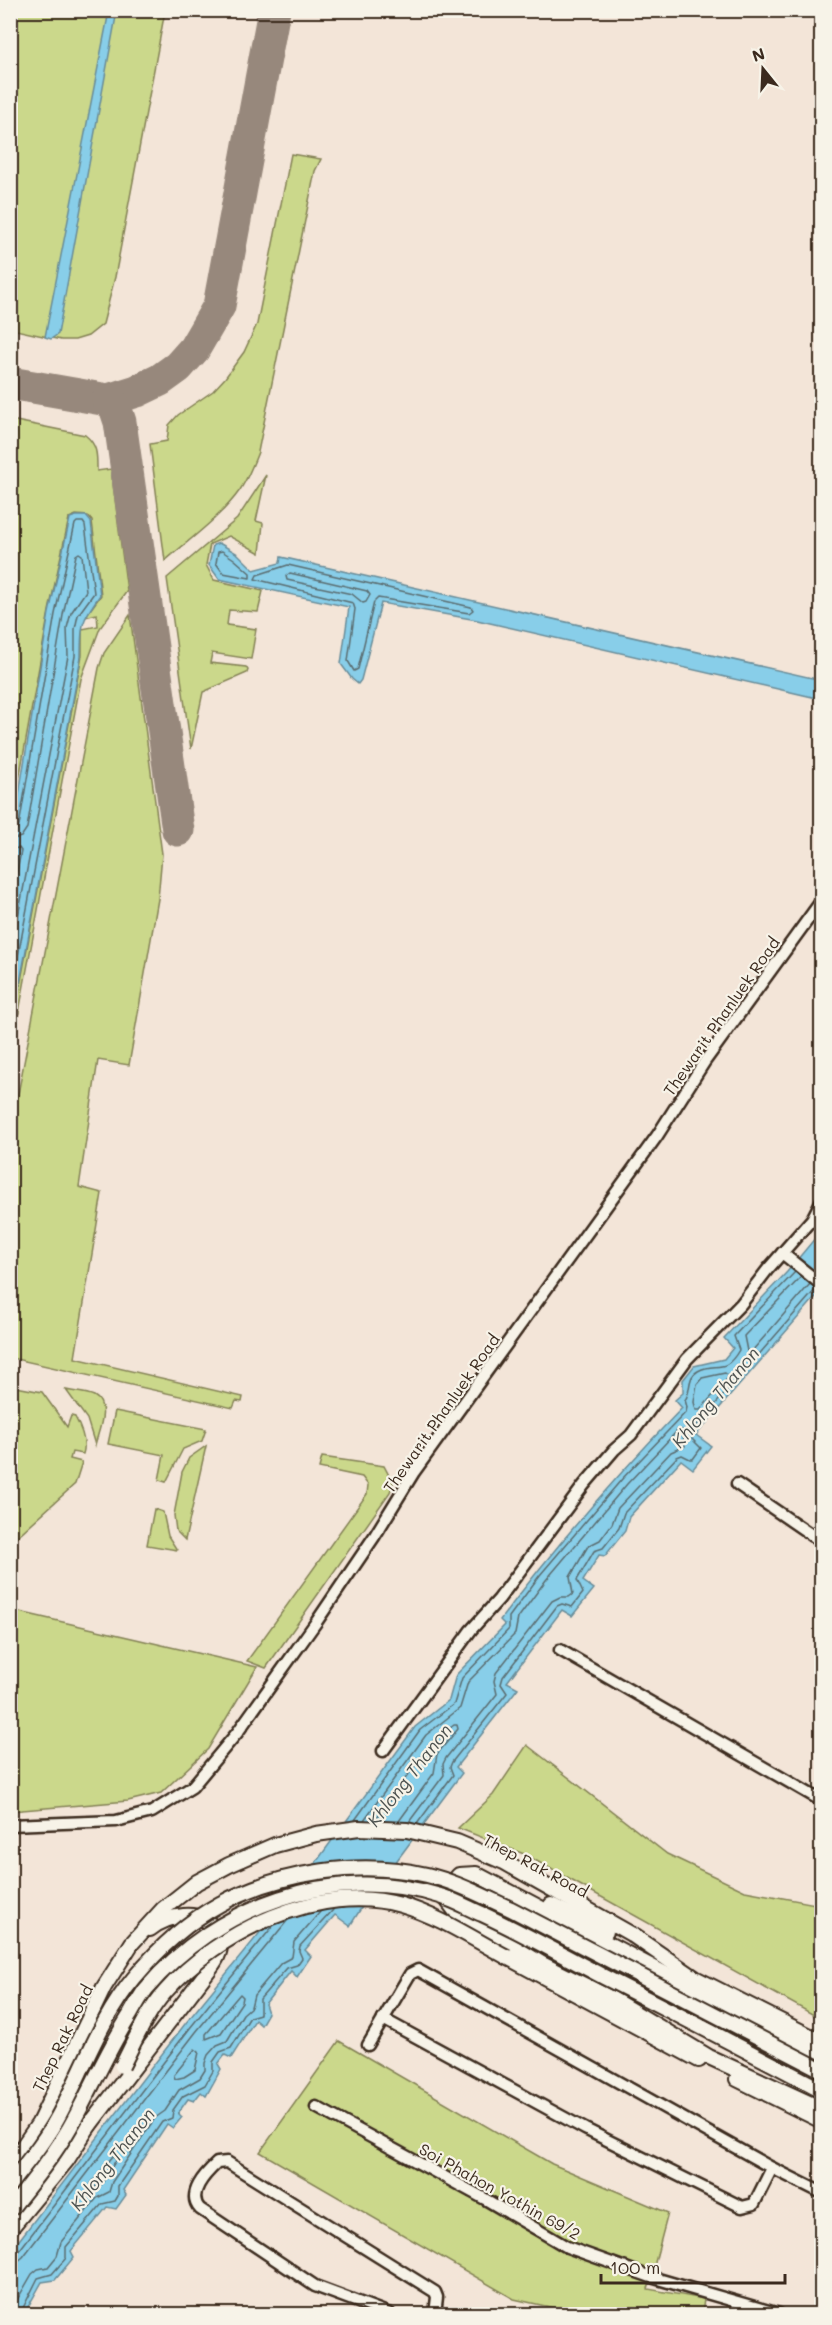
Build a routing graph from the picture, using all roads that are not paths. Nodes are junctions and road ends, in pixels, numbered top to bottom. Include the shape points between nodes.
1 (822, 900) edge
2 (822, 1200) edge
3 (782, 1253) junction
4 (822, 1285) edge
5 (737, 1484) dead end
6 (822, 1542) edge
7 (560, 1650) dead end
8 (383, 1751) dead end
9 (822, 1801) edge
10 (10, 1825) edge
11 (517, 1895) junction
12 (457, 1913) junction
13 (132, 1943) junction
14 (695, 1978) junction
15 (383, 2019) junction
16 (822, 2042) edge
17 (368, 2045) dead end
18 (822, 2057) edge
19 (822, 2070) edge
20 (822, 2090) edge
21 (316, 2107) dead end
22 (822, 2108) edge
23 (822, 2121) edge
24 (88, 2127) junction
25 (10, 2165) edge
26 (772, 2168) junction
27 (10, 2184) edge
28 (822, 2193) edge
29 (10, 2210) edge
30 (10, 2229) edge
31 (390, 2314) edge
32 (435, 2314) edge
33 (779, 2314) edge

1 - 10 street, Thewarit Phanluek Road via 705,1061 597,1221 414,1472 317,1621 237,1733 192,1787 152,1812 116,1821
2 - 3 street via 812,1219
3 - 4 street
3 - 8 street via 741,1304 687,1359 631,1435 587,1480
5 - 6 street
7 - 9 street
11 - 12 main road via 477,1874 464,1873 455,1878 447,1891 448,1901
11 - 14 main road via 555,1906
11 - 18 main road
12 - 22 main road
12 - 22 main road via 709,2057
13 - 14 main road, Thep Rak Road via 163,1909 197,1882 275,1845 359,1828 407,1830 457,1842 504,1862 630,1934
13 - 24 main road via 155,1925 186,1915 212,1926 220,1947 195,1989
13 - 25 main road, Thep Rak Road via 104,1987 39,2123
14 - 16 main road, Thep Rak Road
15 - 17 street
15 - 26 street via 742,2207 754,2204
15 - 26 street via 410,1974 418,1970
19 - 27 main road, Thep Rak Road, bridge via 465,1887 428,1875 387,1869 343,1869 259,1887 220,1904 176,1934 133,1978 103,2026 59,2115
20 - 29 main road, bridge via 514,1929 441,1896 401,1886 335,1886 300,1892 259,1906 217,1927 187,1948 145,1990 69,2130
21 - 33 street, Soi Phahon Yothin 69/2 via 567,2247 651,2277
23 - 24 main road, bridge via 677,2049 433,1917 400,1905 347,1900 295,1910 256,1924 189,1967 158,2001
24 - 30 main road via 67,2160
26 - 28 street
31 - 32 street via 315,2286 200,2209 194,2196 201,2180 217,2163 227,2162 435,2292

